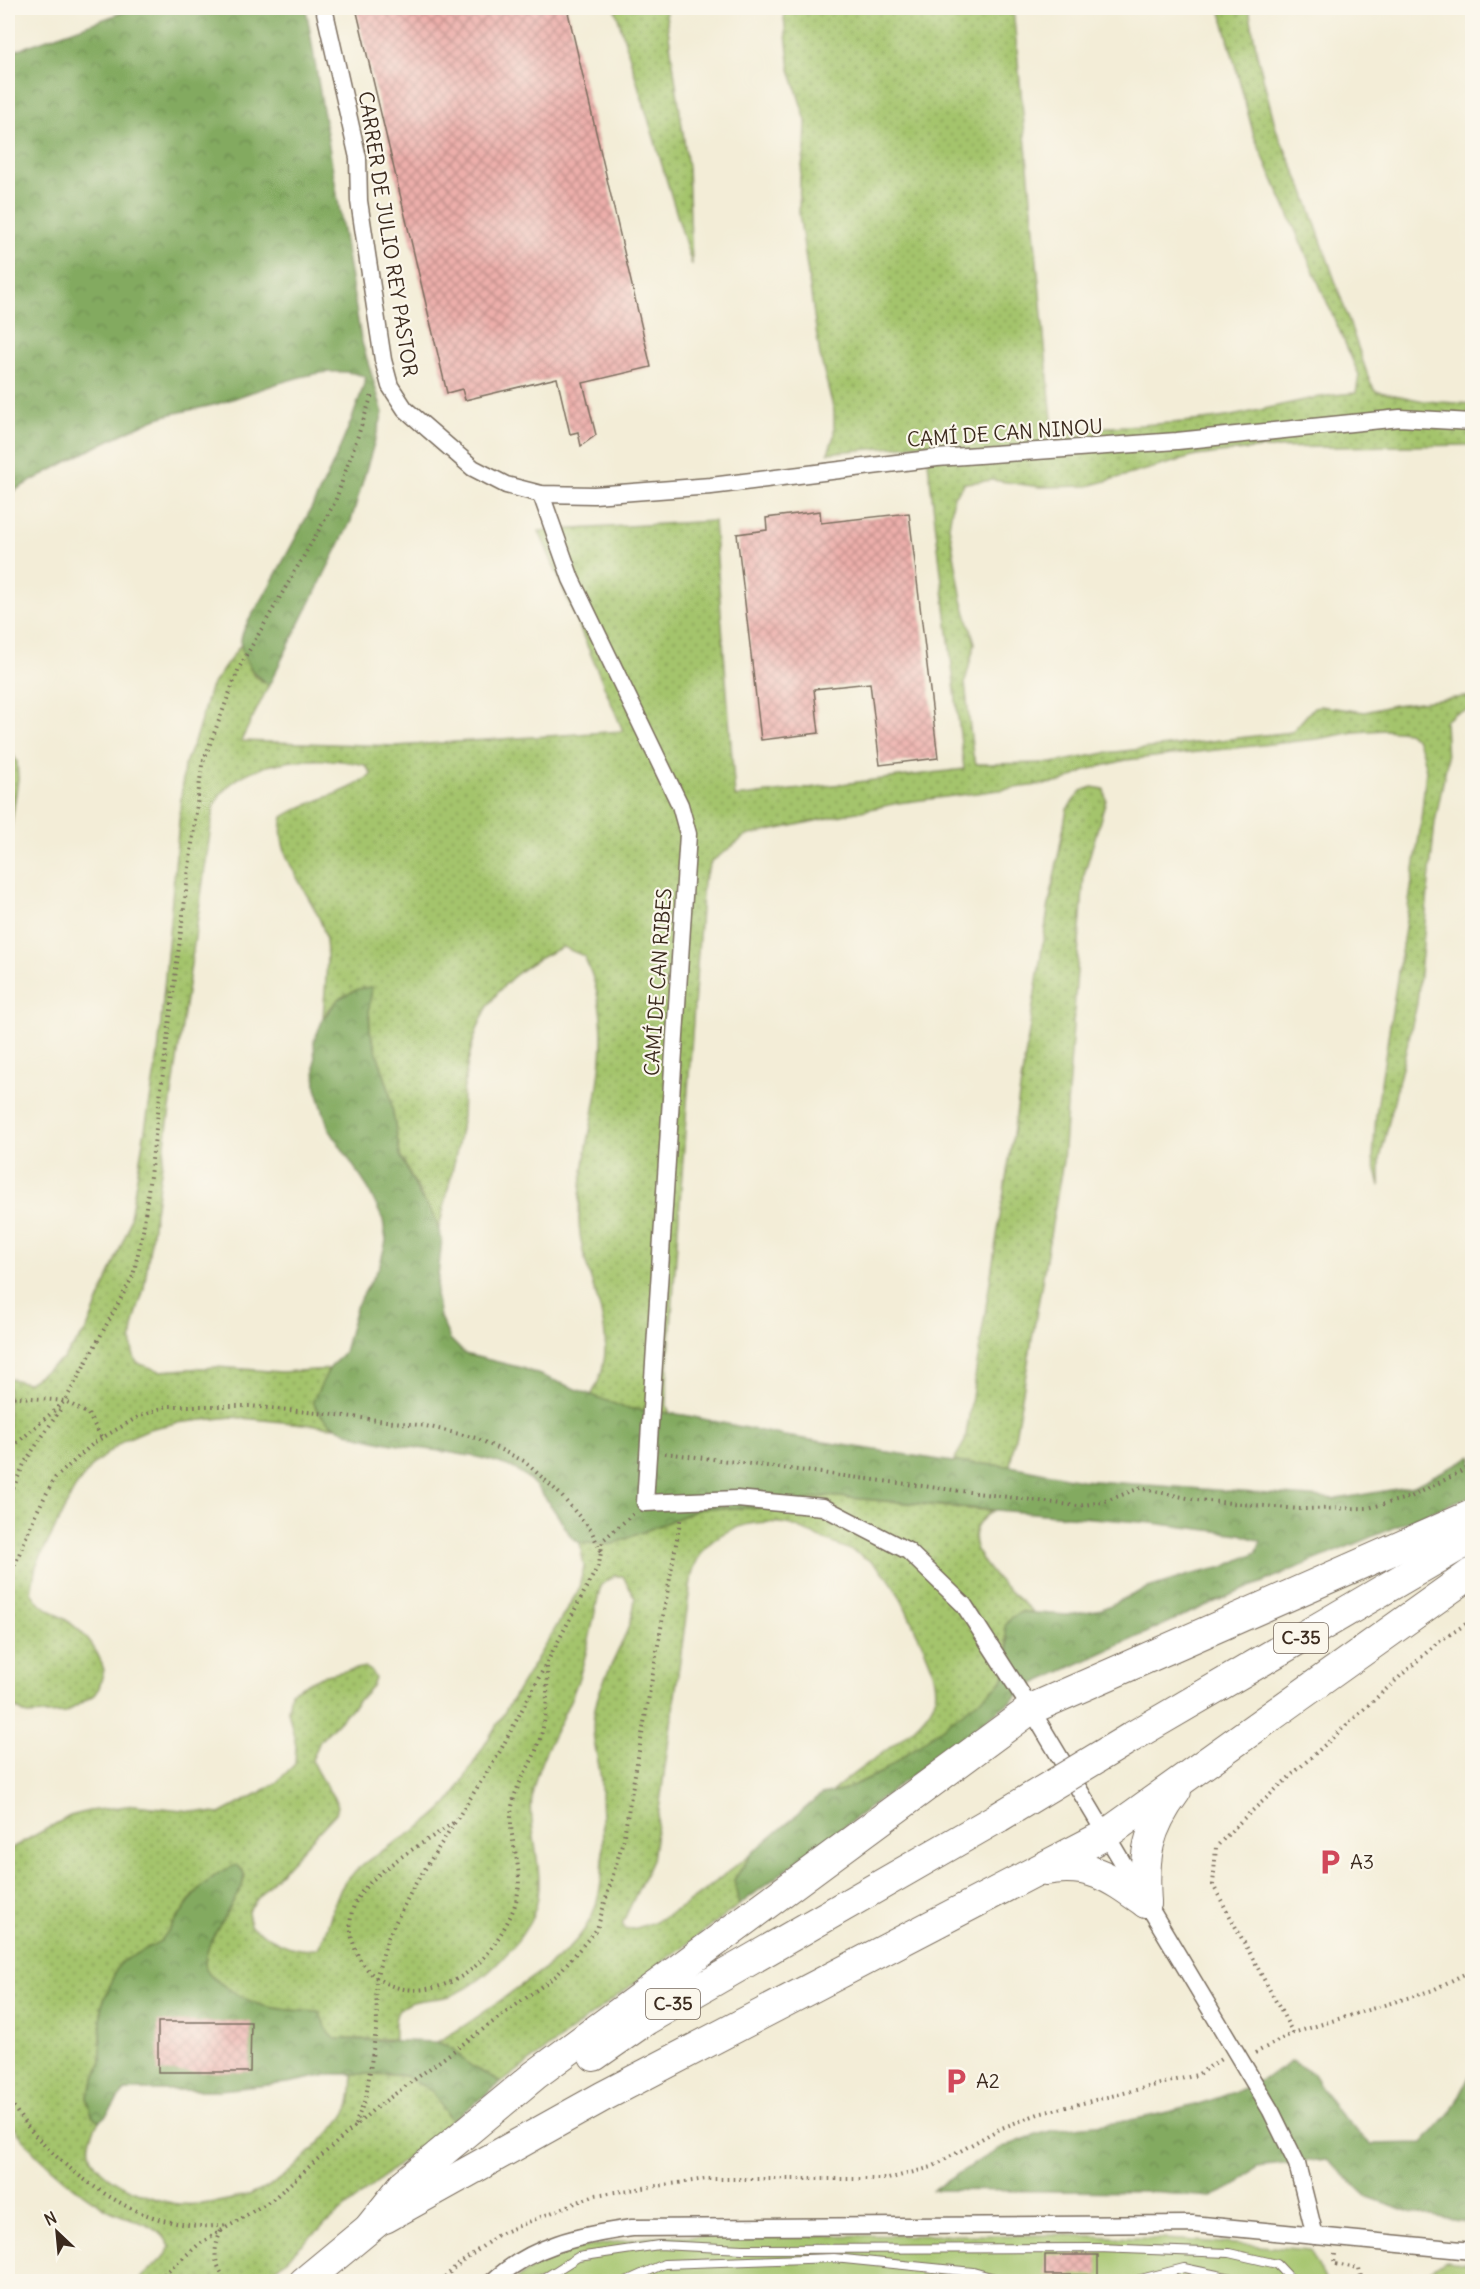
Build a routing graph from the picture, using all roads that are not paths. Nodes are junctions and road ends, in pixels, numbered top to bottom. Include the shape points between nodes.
1 (324, 8) edge
2 (1473, 422) edge
3 (541, 494) junction
4 (1473, 1515) edge
5 (1473, 1538) edge
6 (1473, 1573) edge
7 (1031, 1708) junction
8 (1187, 1777) junction
9 (1106, 1835) junction
10 (1036, 1871) junction
11 (1146, 1903) junction
12 (370, 2227) junction
13 (1315, 2236) junction
14 (1473, 2251) edge
15 (1133, 2281) edge
16 (304, 2282) edge
17 (492, 2282) edge
18 (538, 2282) edge
19 (624, 2282) edge
20 (690, 2282) edge
21 (857, 2282) edge
22 (1009, 2282) edge
23 (1250, 2282) edge
24 (1294, 2282) edge

1 - 3 street, CARRER DE JULIO REY PASTOR via 358,158 359,201 390,386 405,409 472,468 506,485
2 - 3 street, CAMÍ DE CAN NINOU via 1400,418 1178,441 937,458 711,486 594,495
3 - 7 street, CAMÍ DE CAN RIBES via 571,579 680,805 688,834 645,1503 737,1499 823,1507 908,1551 964,1605
4 - 7 highway
5 - 12 highway, C-35, bridge via 646,2019 538,2095
6 - 8 highway
7 - 9 street
7 - 12 highway via 535,2075 405,2183
8 - 9 highway
8 - 11 highway via 1163,1808 1148,1839 1144,1868
9 - 10 highway
9 - 11 street
10 - 11 highway via 1068,1868 1105,1874
10 - 12 highway via 602,2097
11 - 13 street via 1285,2136 1297,2164
12 - 16 highway, C-35
13 - 14 street
13 - 17 street via 1192,2224 632,2228 560,2241 525,2256
15 - 23 lane via 1184,2268
18 - 24 lane via 578,2257 658,2245 743,2249 1098,2248 1229,2253 1277,2264
19 - 22 lane via 664,2264 834,2258 973,2272
20 - 21 lane

